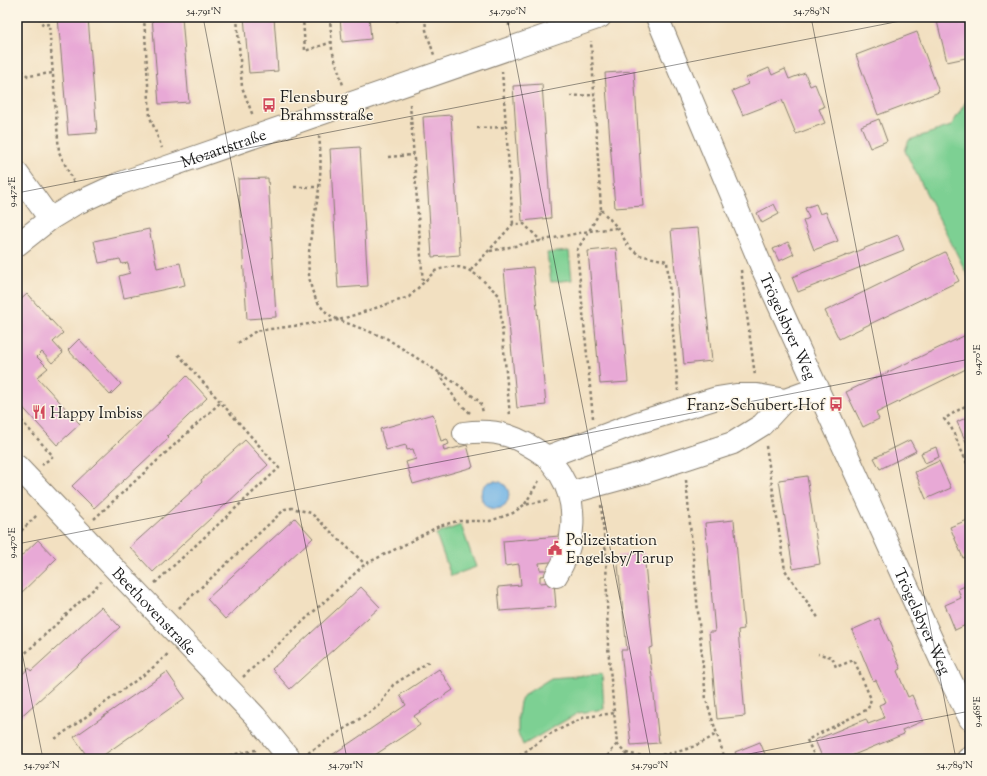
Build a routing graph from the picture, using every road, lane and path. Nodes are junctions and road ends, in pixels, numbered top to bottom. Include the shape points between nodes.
1 (39, 17) edge
2 (144, 17) edge
3 (237, 17) edge
4 (303, 17) edge
5 (330, 17) edge
6 (408, 17) edge
7 (425, 17) edge
8 (657, 17) edge
9 (595, 19) edge
10 (396, 21) dead end
11 (332, 42) junction
12 (500, 51) junction
13 (17, 66) edge
14 (440, 72) junction
15 (53, 73) junction
16 (408, 83) junction
17 (594, 95) junction
18 (570, 96) dead end
19 (349, 103) junction
20 (315, 115) junction
21 (506, 127) junction
22 (477, 128) dead end
23 (259, 134) junction
24 (413, 155) junction
25 (388, 157) dead end
26 (169, 166) junction
27 (17, 173) edge
28 (294, 187) dead end
29 (319, 187) junction
30 (83, 200) junction
31 (601, 210) junction
32 (50, 219) junction
33 (513, 224) junction
34 (618, 228) junction
35 (589, 231) junction
36 (542, 241) junction
37 (17, 245) edge
38 (490, 251) junction
39 (471, 270) junction
40 (422, 285) junction
41 (339, 320) junction
42 (238, 343) dead end
43 (178, 354) dead end
44 (439, 372) junction
45 (818, 388) junction
46 (785, 400) junction
47 (222, 401) junction
48 (970, 403) edge
49 (680, 409) junction
50 (17, 416) edge
51 (486, 431) junction
52 (464, 433) dead end
53 (512, 436) junction
54 (595, 439) junction
55 (685, 459) junction
56 (549, 460) junction
57 (970, 470) edge
58 (23, 472) edge
59 (599, 485) junction
60 (569, 492) junction
61 (51, 501) junction
62 (524, 505) junction
63 (81, 532) junction
64 (17, 535) edge
65 (364, 564) junction
66 (116, 568) junction
67 (556, 576) dead end
68 (142, 595) junction
69 (166, 620) junction
70 (184, 640) junction
71 (17, 652) edge
72 (818, 654) dead end
73 (21, 656) junction
74 (17, 660) edge
75 (430, 660) dead end
76 (230, 689) junction
77 (615, 713) junction
78 (970, 719) edge
79 (716, 734) junction
80 (55, 739) dead end
81 (275, 741) junction
82 (617, 744) junction
83 (626, 753) junction
84 (298, 756) edge
85 (223, 758) edge
86 (212, 759) edge
87 (515, 759) edge
88 (605, 759) edge
89 (630, 759) edge
90 (725, 759) edge
91 (816, 759) edge

1 - 15 path via 43,25 49,24
2 - 26 path via 150,117
3 - 23 path via 242,87
4 - 11 path via 305,51
5 - 11 path
6 - 10 path
7 - 14 path via 426,30
8 - 45 street, Trögelsbyer Weg via 763,270
9 - 12 street, Mozartstraße
9 - 17 path
11 - 19 path via 334,58
12 - 14 street, Mozartstraße
12 - 21 path
13 - 15 path via 28,76
14 - 16 street, Mozartstraße
15 - 30 path via 59,152
16 - 19 street, Mozartstraße
16 - 24 path
17 - 18 path
17 - 31 path
19 - 20 street, Mozartstraße
20 - 23 street, Mozartstraße
20 - 29 path via 321,156
21 - 22 path
21 - 33 path
23 - 26 street, Mozartstraße
24 - 25 path
24 - 40 path
26 - 30 street, Mozartstraße
27 - 32 street
28 - 29 path
29 - 41 path via 310,239 311,281 320,305
30 - 32 street, Mozartstraße
31 - 34 path
31 - 35 path
32 - 37 street, Mozartstraße
33 - 36 path via 524,224
33 - 38 path
34 - 35 path
34 - 49 path via 628,246 639,255 667,261
35 - 36 path
35 - 54 path via 577,250
36 - 38 path
38 - 39 path
39 - 40 path via 464,267 440,269
39 - 53 path via 498,295
40 - 41 path via 410,297
41 - 42 path via 256,330
41 - 44 path via 386,338
43 - 47 path
44 - 51 path via 456,400
44 - 51 path via 480,402
45 - 46 street
45 - 78 street, Trögelsbyer Weg via 907,587
46 - 49 street via 757,395 736,395
46 - 55 street via 762,425 749,434
47 - 63 path
47 - 68 path via 279,468
48 - 57 path via 944,419 951,427
49 - 54 street
50 - 58 path via 53,456
51 - 52 street
51 - 53 street
53 - 56 street via 530,444
54 - 56 street
55 - 59 street
55 - 79 path via 706,700
56 - 60 street via 560,473
56 - 62 path
58 - 61 street, Beethovenstraße
59 - 60 street
59 - 77 path via 606,554 608,647
60 - 62 path
60 - 67 street via 574,522 567,554
61 - 63 street, Beethovenstraße
61 - 64 path
62 - 65 path via 513,513 490,520 458,521 439,526
63 - 66 street, Beethovenstraße
65 - 69 path via 311,513 292,508 285,509
65 - 76 path
66 - 68 street, Beethovenstraße
66 - 73 path
68 - 69 street, Beethovenstraße
69 - 70 street, Beethovenstraße
70 - 76 street, Beethovenstraße
70 - 80 path via 149,671
71 - 73 path
72 - 91 path via 832,657 836,667 854,660 871,699 868,710 807,740
73 - 74 path
75 - 84 path via 393,685 379,706
76 - 81 street, Beethovenstraße
77 - 82 path
77 - 87 path via 585,717 550,734
79 - 83 path via 694,747 660,755 639,756
79 - 90 path
81 - 84 street, Beethovenstraße
81 - 85 path via 266,747
82 - 83 path
82 - 88 path
83 - 89 path
85 - 86 path

